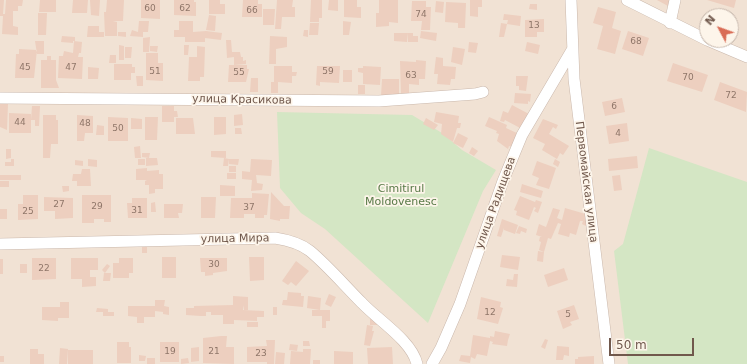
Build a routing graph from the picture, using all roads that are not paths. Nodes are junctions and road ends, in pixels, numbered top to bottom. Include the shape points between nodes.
1 (571, 0) edge
2 (627, 0) edge
3 (675, 0) edge
4 (670, 23) junction
5 (699, 36) edge
6 (726, 48) edge
7 (573, 49) junction
8 (747, 57) edge
9 (483, 92) dead end
10 (0, 98) edge
11 (0, 244) edge
12 (416, 364) edge
13 (432, 364) edge
14 (609, 364) edge

1 - 7 street, Первомайская улица
2 - 4 street
3 - 4 street
4 - 5 street
6 - 8 street
7 - 13 street, улица Радищева via 522,135 460,304
7 - 14 street, Первомайская улица via 574,79
9 - 10 street, улица Красикова via 379,101
11 - 12 street, улица Мира via 268,238 288,240 309,250 397,335 415,356

